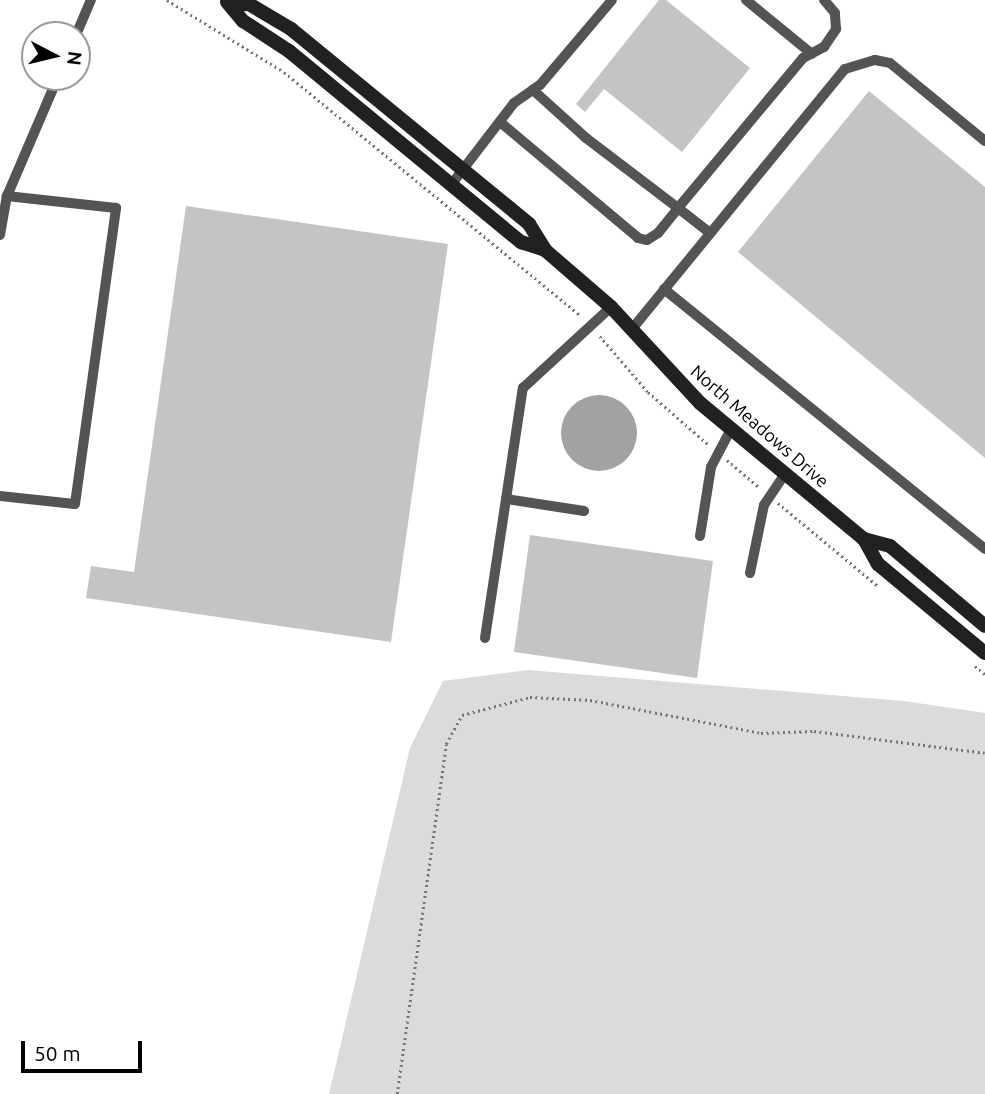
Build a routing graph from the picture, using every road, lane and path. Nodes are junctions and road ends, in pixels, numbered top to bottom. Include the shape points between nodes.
1 (91, 0) edge
2 (612, 0) edge
3 (747, 0) edge
4 (824, 0) edge
5 (227, 2) edge
6 (82, 21) edge
7 (812, 54) junction
8 (533, 90) junction
9 (52, 91) edge
10 (500, 122) junction
11 (985, 141) edge
12 (463, 170) junction
13 (452, 185) junction
14 (7, 196) junction
15 (678, 208) junction
16 (710, 233) junction
17 (0, 235) edge
18 (545, 250) junction
19 (664, 289) junction
20 (611, 307) junction
21 (632, 328) junction
22 (731, 429) junction
23 (785, 474) junction
24 (0, 496) edge
25 (506, 499) junction
26 (584, 511) dead end
27 (700, 536) dead end
28 (864, 539) junction
29 (985, 549) edge
30 (750, 573) dead end
31 (985, 626) edge
32 (485, 638) dead end
33 (985, 653) edge
34 (985, 753) edge
35 (397, 1094) edge

1 - 6 lane
2 - 8 lane
3 - 7 lane
4 - 7 lane via 835,13 836,29 824,47
5 - 12 street, North Meadows Drive via 249,4 291,29
5 - 13 street, North Meadows Drive via 243,21 289,51
7 - 15 lane
8 - 10 lane via 514,103
8 - 15 lane via 586,138
9 - 14 lane
10 - 12 lane
10 - 15 lane via 638,238 647,240 658,233
11 - 16 lane via 890,63 860,62 845,69
12 - 13 lane
12 - 18 street, North Meadows Drive via 529,224
13 - 18 street, North Meadows Drive via 521,242
14 - 17 lane
14 - 24 lane via 117,208 75,504
15 - 16 lane
16 - 19 lane
18 - 20 street, North Meadows Drive
19 - 21 lane
19 - 29 lane
20 - 21 street, North Meadows Drive
20 - 25 lane via 523,388
21 - 22 street, North Meadows Drive via 675,378
22 - 23 street, North Meadows Drive
22 - 27 lane via 711,467
23 - 28 street, North Meadows Drive
23 - 30 lane via 764,505
25 - 26 lane
25 - 32 lane
28 - 31 street, North Meadows Drive via 890,546
28 - 33 street, North Meadows Drive via 878,564
34 - 35 path via 814,731 761,733 590,700 530,697 462,715 446,744

